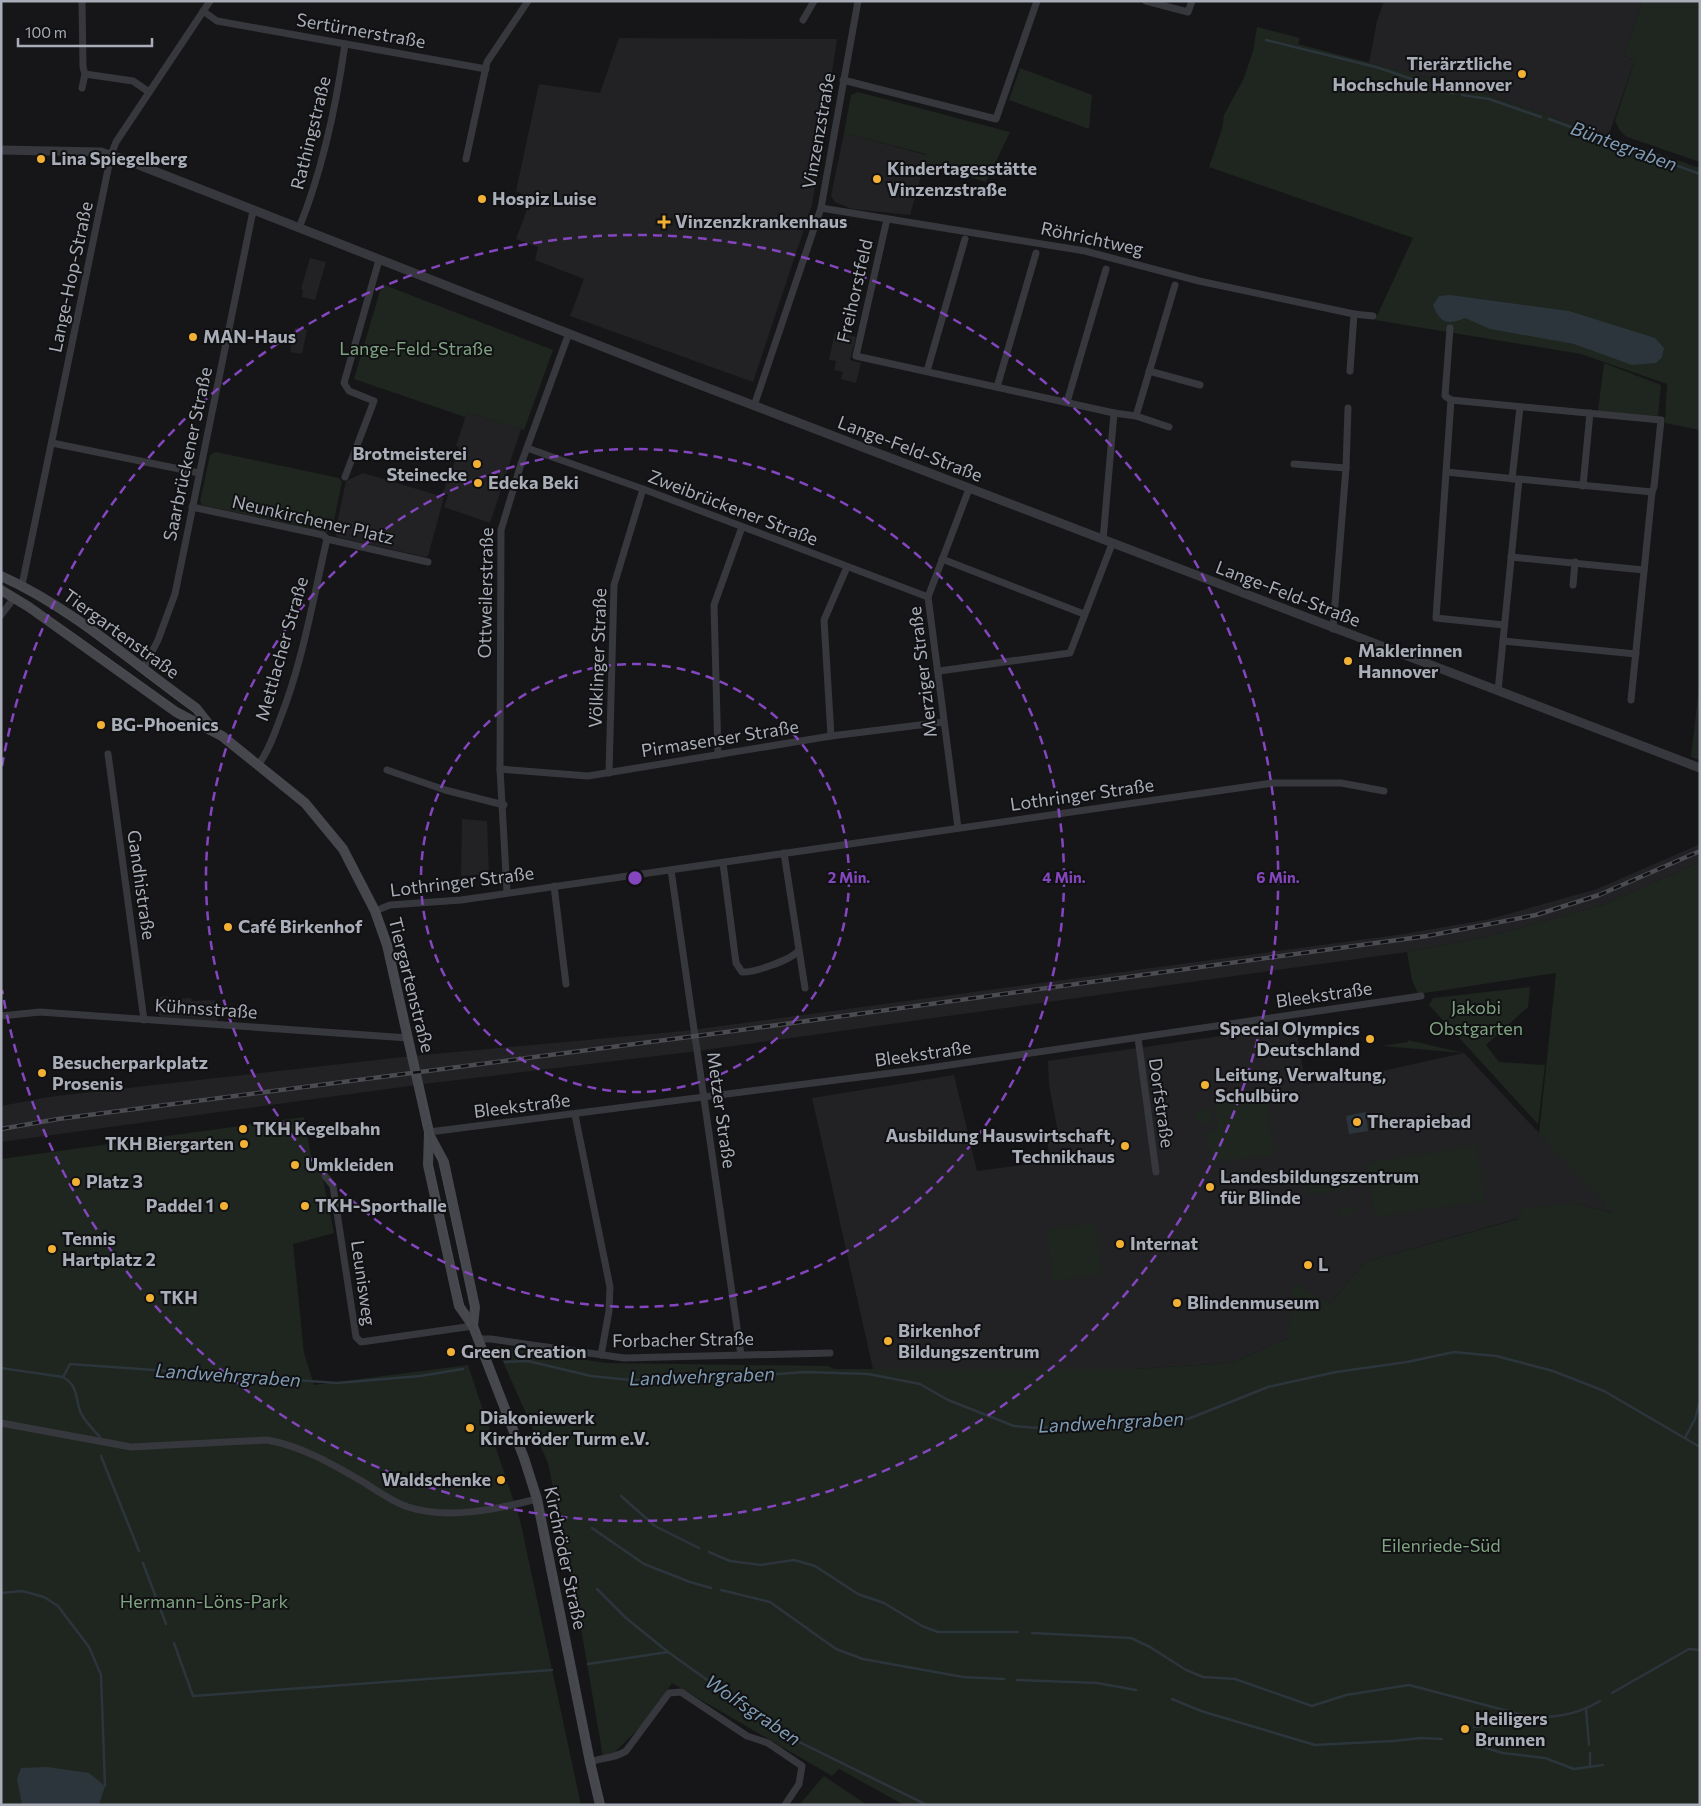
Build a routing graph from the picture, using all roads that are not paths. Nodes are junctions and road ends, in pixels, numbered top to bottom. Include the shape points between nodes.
1 (82, 1) edge
2 (210, 1) edge
3 (528, 1) edge
4 (814, 1) edge
5 (858, 1) edge
6 (1037, 1) edge
7 (1146, 1) edge
8 (1192, 1) edge
9 (203, 11) junction
10 (803, 20) dead end
11 (345, 44) junction
12 (486, 69) junction
13 (85, 74) junction
14 (843, 80) junction
15 (82, 88) dead end
16 (148, 92) junction
17 (1, 150) edge
18 (111, 155) junction
19 (466, 159) dead end
20 (821, 208) junction
21 (253, 211) junction
22 (886, 219) junction
23 (299, 228) junction
24 (965, 239) dead end
25 (1036, 253) dead end
26 (379, 260) junction
27 (1106, 269) dead end
28 (1175, 285) dead end
29 (1354, 314) junction
30 (1373, 316) dead end
31 (1450, 328) dead end
32 (569, 333) junction
33 (927, 371) junction
34 (1149, 371) junction
35 (1350, 371) dead end
36 (1200, 385) dead end
37 (997, 387) junction
38 (1451, 400) junction
39 (1067, 402) junction
40 (754, 406) junction
41 (1520, 407) junction
42 (1348, 408) dead end
43 (1114, 413) junction
44 (1590, 413) junction
45 (1136, 416) junction
46 (1169, 427) dead end
47 (52, 443) junction
48 (527, 448) junction
49 (1294, 464) dead end
50 (1346, 468) junction
51 (1446, 472) junction
52 (199, 473) junction
53 (345, 476) dead end
54 (1515, 479) junction
55 (1582, 486) junction
56 (643, 489) junction
57 (969, 489) junction
58 (1652, 492) junction
59 (192, 507) junction
60 (742, 527) junction
61 (327, 539) junction
62 (1107, 542) junction
63 (1511, 557) junction
64 (942, 559) junction
65 (428, 562) dead end
66 (1575, 562) junction
67 (847, 566) junction
68 (1644, 570) junction
69 (1, 576) edge
70 (22, 585) junction
71 (1573, 585) dead end
72 (1, 590) edge
73 (928, 597) junction
74 (14, 598) junction
75 (1084, 614) junction
76 (1, 615) edge
77 (1504, 626) junction
78 (1333, 629) junction
79 (1503, 641) junction
80 (1636, 654) junction
81 (142, 669) junction
82 (939, 671) junction
83 (1498, 691) junction
84 (1631, 700) dead end
85 (944, 722) junction
86 (213, 729) junction
87 (831, 736) junction
88 (108, 754) dead end
89 (718, 755) junction
90 (259, 764) junction
91 (1700, 768) edge
92 (500, 769) junction
93 (387, 770) dead end
94 (609, 773) junction
95 (1384, 791) dead end
96 (504, 805) junction
97 (958, 828) junction
98 (784, 853) junction
99 (723, 863) junction
100 (671, 870) junction
101 (554, 886) junction
102 (507, 892) junction
103 (375, 911) junction
104 (798, 951) junction
105 (566, 984) dead end
106 (805, 988) dead end
107 (1421, 996) dead end
108 (1, 1016) edge
109 (144, 1020) junction
110 (408, 1038) junction
111 (1138, 1038) junction
112 (704, 1098) junction
113 (575, 1114) junction
114 (429, 1132) junction
115 (1156, 1172) dead end
116 (326, 1176) dead end
117 (473, 1326) junction
118 (477, 1339) junction
119 (830, 1352) dead end
120 (601, 1355) junction
121 (741, 1355) junction
122 (1, 1423) edge
123 (537, 1499) junction
124 (590, 1762) junction
125 (600, 1805) edge
126 (785, 1805) edge

1 - 13 street
2 - 9 street, Lange-Hop-Straße
3 - 12 street via 487,62
4 - 10 street
5 - 14 street, Vinzenzstraße
6 - 14 street via 996,119
7 - 8 street via 1188,12
9 - 11 street, Sertürnerstraße via 218,21
9 - 16 street, Lange-Hop-Straße
11 - 12 street, Sertürnerstraße
11 - 23 street, Rathingstraße via 337,103 319,172
12 - 19 street
13 - 15 street
13 - 16 street via 133,82
14 - 20 street, Vinzenzstraße
16 - 18 street, Lange-Hop-Straße
17 - 18 street, Lange-Feld-Straße via 101,152
18 - 21 street, Lange-Feld-Straße
18 - 47 street, Lange-Hop-Straße
20 - 22 street, Röhrichtweg
20 - 40 street, Vinzenzstraße
21 - 23 street, Lange-Feld-Straße
21 - 52 street, Saarbrückener Straße
22 - 29 street, Röhrichtweg via 1093,253 1217,285
22 - 33 street, Freihorstfeld via 856,356
23 - 26 street, Lange-Feld-Straße
24 - 33 street
25 - 37 street
26 - 32 street, Lange-Feld-Straße
26 - 53 street via 344,383 349,391 374,401
27 - 39 street
28 - 34 street
29 - 30 street, Röhrichtweg
29 - 35 street
31 - 38 street via 1445,396
32 - 40 street, Lange-Feld-Straße
32 - 48 street, Ottweilerstraße
33 - 37 street, Freihorstfeld
34 - 36 street
34 - 45 street
37 - 39 street, Freihorstfeld
38 - 41 street
38 - 51 street
39 - 43 street, Freihorstfeld
40 - 57 street, Lange-Feld-Straße
41 - 44 street
41 - 54 street
42 - 50 street
43 - 45 street, Freihorstfeld
43 - 62 street
44 - 55 street
44 - 58 street via 1661,420
45 - 46 street, Freihorstfeld
47 - 52 street
47 - 70 street, Lange-Hop-Straße
48 - 56 street, Zweibrückener Straße
48 - 92 street, Ottweilerstraße via 501,530
49 - 50 street
50 - 78 street
51 - 54 street
51 - 77 street via 1436,618
52 - 59 street, Saarbrückener Straße
54 - 55 street
54 - 63 street
55 - 58 street
56 - 60 street, Zweibrückener Straße
56 - 94 street, Völklinger Straße via 614,585
57 - 62 street, Lange-Feld-Straße
57 - 64 street, Merziger Straße
58 - 68 street
59 - 61 street, Neunkirchener Platz via 323,535
59 - 81 street, Saarbrückener Straße via 175,594 158,640
60 - 67 street, Zweibrückener Straße
60 - 89 street via 714,605
61 - 65 street, Neunkirchener Platz
61 - 90 street, Mettlacher Straße via 288,700 267,754
62 - 75 street
62 - 78 street, Lange-Feld-Straße
63 - 66 street
63 - 77 street
64 - 73 street, Merziger Straße
64 - 75 street
66 - 68 street
66 - 71 street
67 - 73 street, Zweibrückener Straße
67 - 87 street via 824,620
68 - 80 street
69 - 70 main road, Tiergartenstraße
70 - 74 main road
70 - 81 main road, Tiergartenstraße
72 - 74 main road, Tiergartenstraße
73 - 82 street, Merziger Straße
74 - 76 street
74 - 86 main road, Tiergartenstraße via 159,700 187,718
75 - 82 street via 1070,653
77 - 79 street
78 - 83 street, Lange-Feld-Straße
79 - 80 street
79 - 83 street
80 - 84 street
81 - 86 main road, Tiergartenstraße via 196,708
82 - 85 street, Merziger Straße
83 - 91 street, Lange-Feld-Straße
85 - 87 street, Pirmasenser Straße
85 - 97 street, Merziger Straße
86 - 90 main road, Tiergartenstraße
87 - 89 street, Pirmasenser Straße
88 - 109 street, Gandhistraße
89 - 94 street, Pirmasenser Straße
90 - 103 main road, Tiergartenstraße via 322,821 343,850
92 - 94 street, Pirmasenser Straße via 588,776
92 - 96 street, Ottweilerstraße
93 - 96 street
95 - 97 street, Lothringer Straße via 1341,783 1272,783
96 - 102 street, Ottweilerstraße
97 - 98 street, Lothringer Straße
98 - 99 street, Lothringer Straße
98 - 104 street
99 - 100 street, Lothringer Straße
99 - 104 street via 736,963 742,972 794,956
100 - 101 street, Lothringer Straße
100 - 112 street, Metzer Straße
101 - 102 street, Lothringer Straße
101 - 105 street, Lothringer Straße
102 - 103 street, Lothringer Straße via 461,900 390,905
103 - 110 main road, Tiergartenstraße
104 - 106 street
107 - 111 street, Bleekstraße
108 - 109 street, Kühnsstraße via 40,1012
109 - 110 street, Kühnsstraße
110 - 114 main road, Tiergartenstraße
111 - 112 street, Bleekstraße
111 - 115 street, Dorfstraße
112 - 113 street, Bleekstraße
112 - 121 street, Metzer Straße
113 - 114 street, Bleekstraße
113 - 120 street via 610,1287
114 - 117 main road, Tiergartenstraße via 444,1162 475,1307
114 - 117 main road, Tiergartenstraße via 428,1164 459,1306
116 - 117 street, Leunisweg via 333,1186 356,1338 360,1342
117 - 118 main road, Kirchröder Straße
118 - 120 street, Forbacher Straße
118 - 123 main road, Kirchröder Straße
119 - 121 street, Forbacher Straße
120 - 121 street, Forbacher Straße via 624,1358
122 - 123 street via 131,1447 280,1442 325,1461 392,1500 426,1511 467,1511
123 - 124 main road, Kirchröder Straße
124 - 125 main road, Kirchröder Straße
124 - 126 street via 616,1758 626,1751 669,1692 681,1692 747,1736 768,1743 802,1766 799,1784

